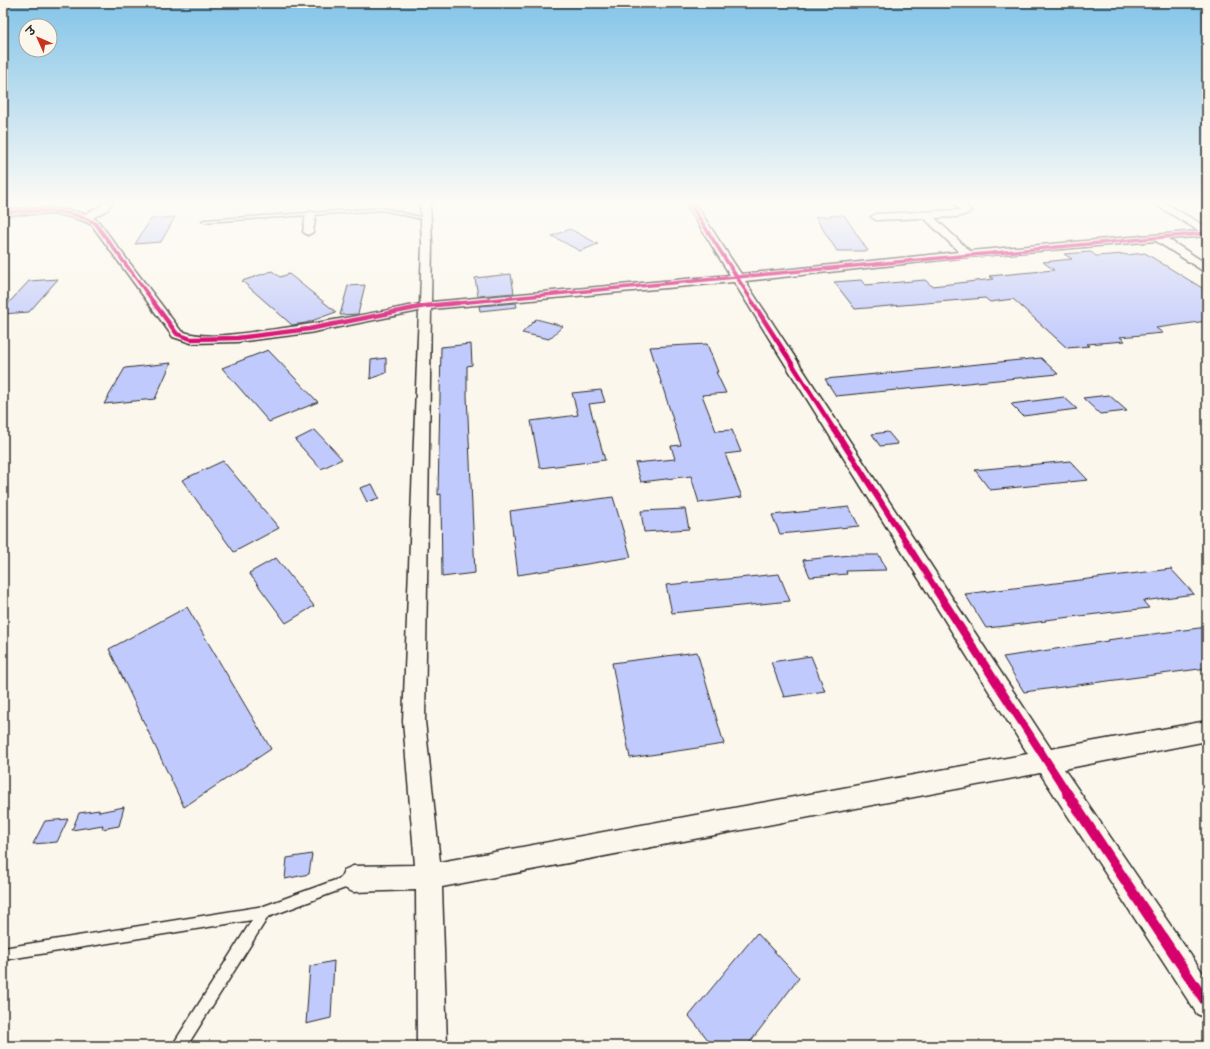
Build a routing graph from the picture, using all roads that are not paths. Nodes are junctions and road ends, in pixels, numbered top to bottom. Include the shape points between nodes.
1 (116, 251) edge
2 (427, 251) edge
3 (720, 251) edge
4 (965, 251) edge
5 (1002, 251) edge
6 (1179, 251) edge
7 (968, 254) junction
8 (1207, 269) edge
9 (737, 278) junction
10 (425, 306) junction
11 (1207, 731) edge
12 (1046, 762) junction
13 (429, 877) junction
14 (353, 879) joint
15 (264, 912) junction
16 (3, 954) edge
17 (1207, 1004) edge
18 (179, 1046) edge
19 (432, 1046) edge

1 - 10 street via 177,334 191,339 237,338 309,329
2 - 10 street
3 - 9 street
4 - 7 street
5 - 7 street
6 - 8 street
7 - 9 street
9 - 10 street
9 - 12 street
10 - 13 street via 414,721
11 - 12 street
12 - 13 street
12 - 17 street
13 - 14 street
13 - 19 street
14 - 15 lane
15 - 16 lane
15 - 18 lane

